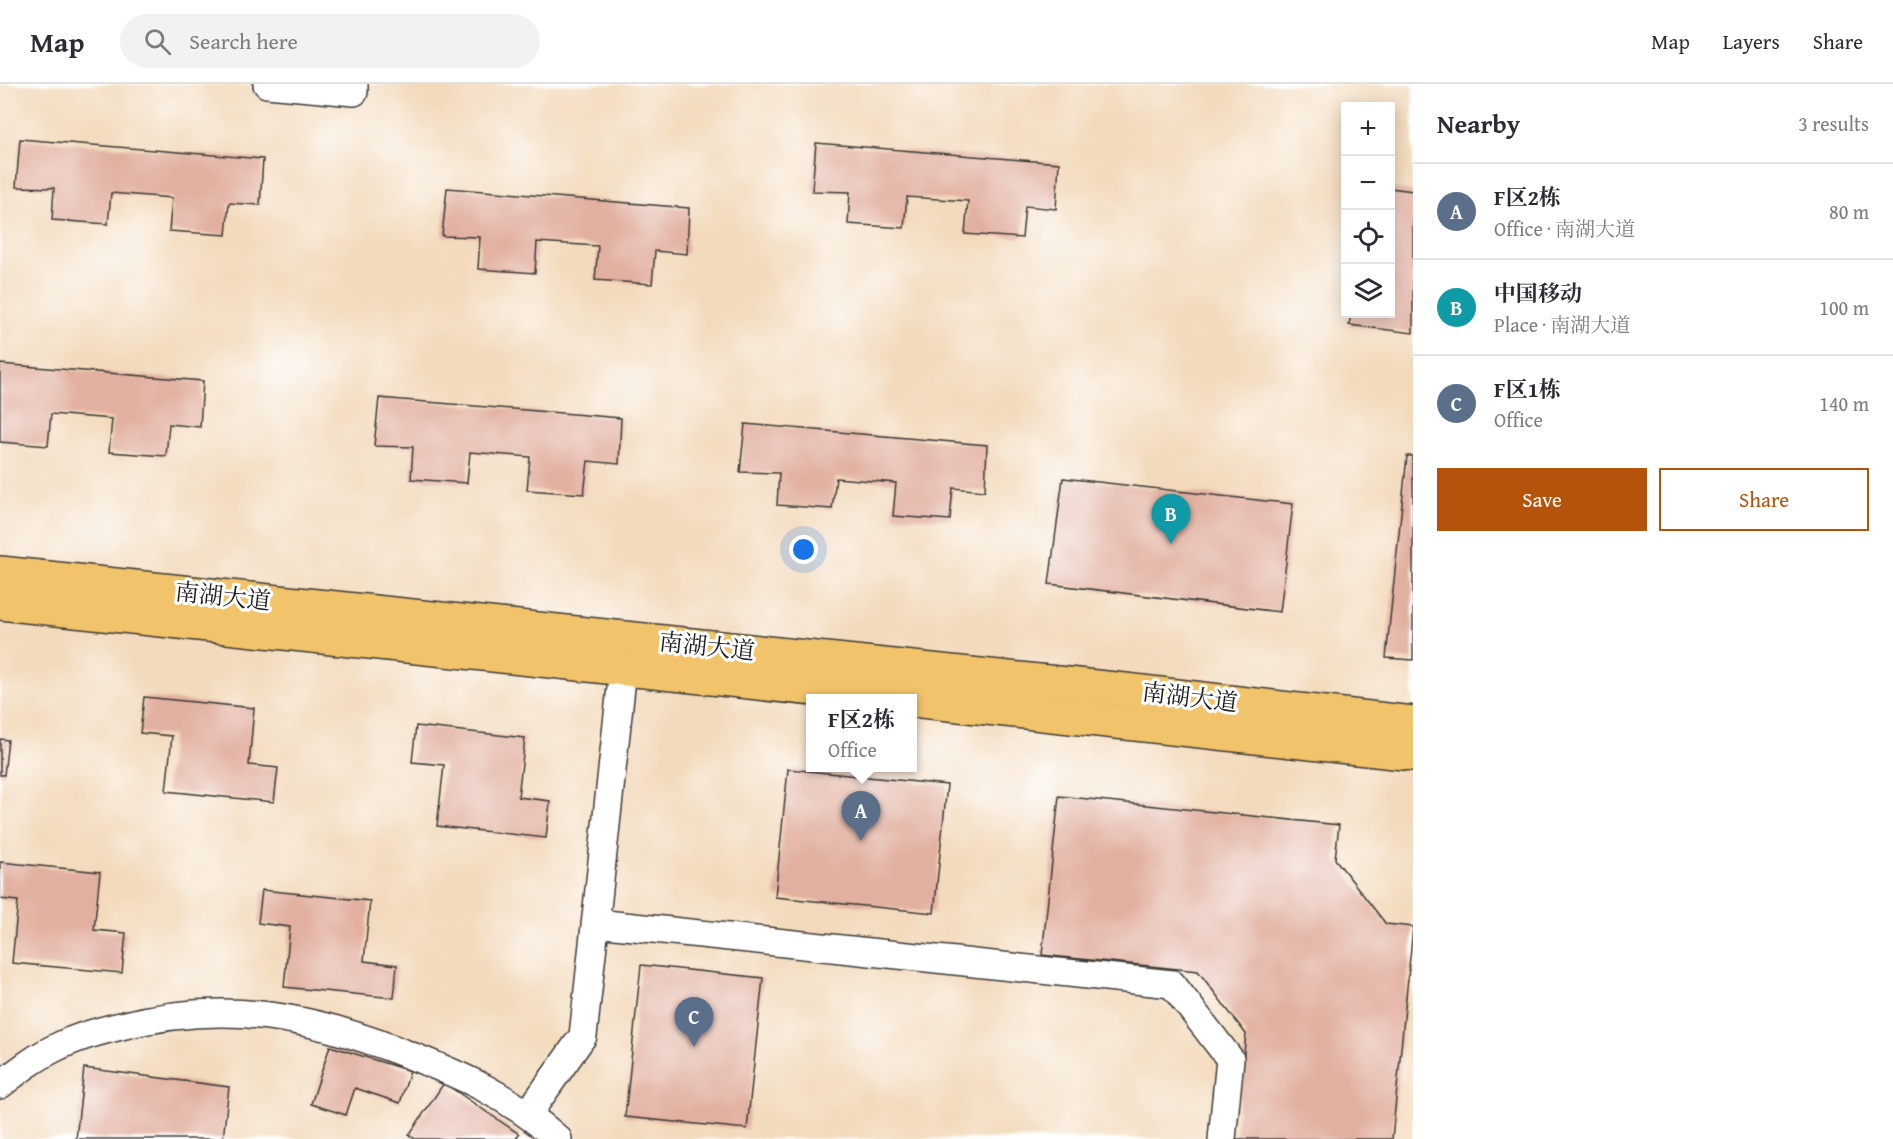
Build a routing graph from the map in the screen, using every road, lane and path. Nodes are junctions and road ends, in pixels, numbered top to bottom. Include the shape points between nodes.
1 (267, 84) edge
2 (354, 84) edge
3 (0, 573) edge
4 (0, 603) edge
5 (623, 669) junction
6 (853, 694) edge
7 (917, 701) edge
8 (1413, 723) edge
9 (1309, 742) junction
10 (1413, 754) edge
11 (1413, 765) edge
12 (596, 923) junction
13 (0, 1084) edge
14 (528, 1114) junction
15 (558, 1139) edge
16 (1222, 1139) edge

1 - 2 street via 354,92
3 - 8 main road, 南湖大道
4 - 5 main road, 南湖大道
5 - 6 main road, 南湖大道
5 - 12 street
7 - 9 main road, 南湖大道
9 - 10 main road, 南湖大道
9 - 11 main road
12 - 14 street via 583,1036
12 - 16 street via 1172,984 1230,1059
13 - 14 street via 56,1047 84,1035 175,1014 263,1014 303,1020 401,1052 496,1093
14 - 15 street

